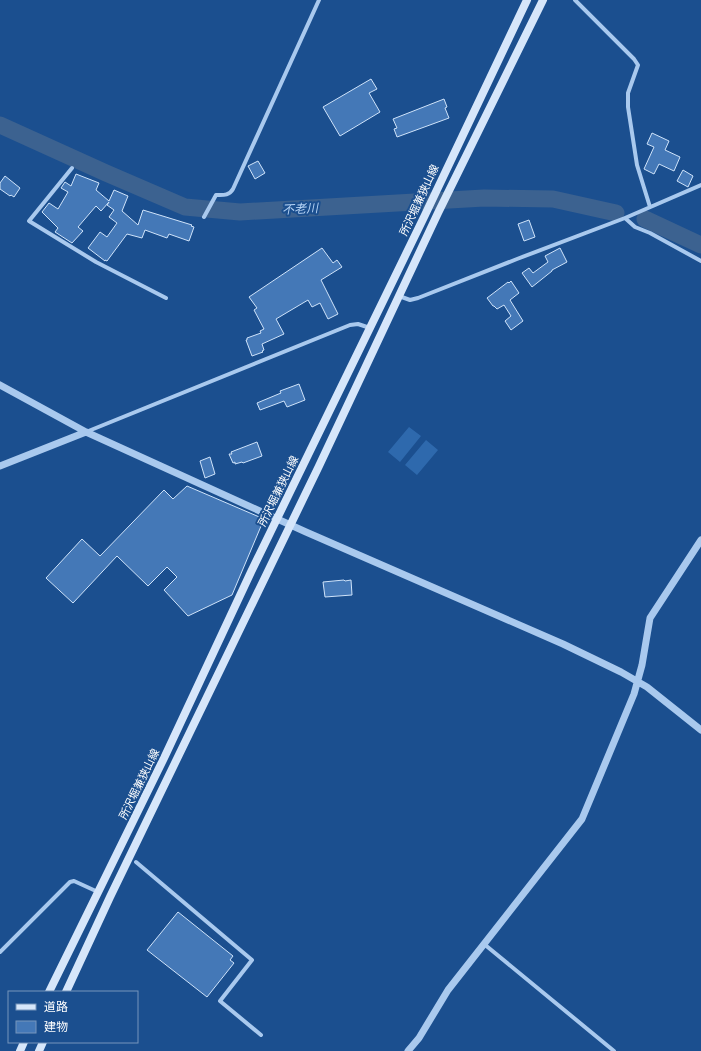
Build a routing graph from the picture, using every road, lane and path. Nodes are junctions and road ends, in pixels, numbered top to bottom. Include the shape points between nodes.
1 (319, 0) edge
2 (527, 0) edge
3 (543, 0) edge
4 (576, 0) edge
5 (72, 168) dead end
6 (701, 185) edge
7 (650, 207) junction
8 (204, 217) dead end
9 (625, 218) junction
10 (701, 261) edge
11 (398, 296) junction
12 (166, 298) dead end
13 (370, 328) junction
14 (0, 385) edge
15 (86, 432) junction
16 (0, 466) edge
17 (278, 519) junction
18 (290, 525) junction
19 (701, 540) edge
20 (637, 680) junction
21 (701, 730) edge
22 (136, 862) dead end
23 (99, 892) junction
24 (483, 944) junction
25 (0, 952) edge
26 (50, 991) edge
27 (66, 991) edge
28 (261, 1035) dead end
29 (408, 1051) edge
30 (614, 1051) edge

1 - 8 street via 231,193 216,195
2 - 13 main road, 所沢堀兼狭山線
3 - 11 main road, 所沢堀兼狭山線
4 - 7 street via 638,65 628,93 628,107 637,165
5 - 12 street via 29,221 96,262
6 - 7 street
7 - 9 street
9 - 10 street via 635,227 657,236
9 - 11 street via 418,298 410,300
11 - 18 main road, 所沢堀兼狭山線
13 - 15 street via 358,324 350,325
13 - 17 main road, 所沢堀兼狭山線
14 - 15 street
15 - 16 street
15 - 17 street
17 - 18 street
17 - 23 main road, 所沢堀兼狭山線
18 - 20 street via 563,644
18 - 27 main road, 所沢堀兼狭山線
19 - 20 street via 650,618
20 - 21 street
20 - 24 street via 634,694 582,819
22 - 28 street via 252,960 220,1001
23 - 25 street via 74,881 70,882
23 - 26 main road, 所沢堀兼狭山線
24 - 29 street via 448,990 419,1038
24 - 30 street

